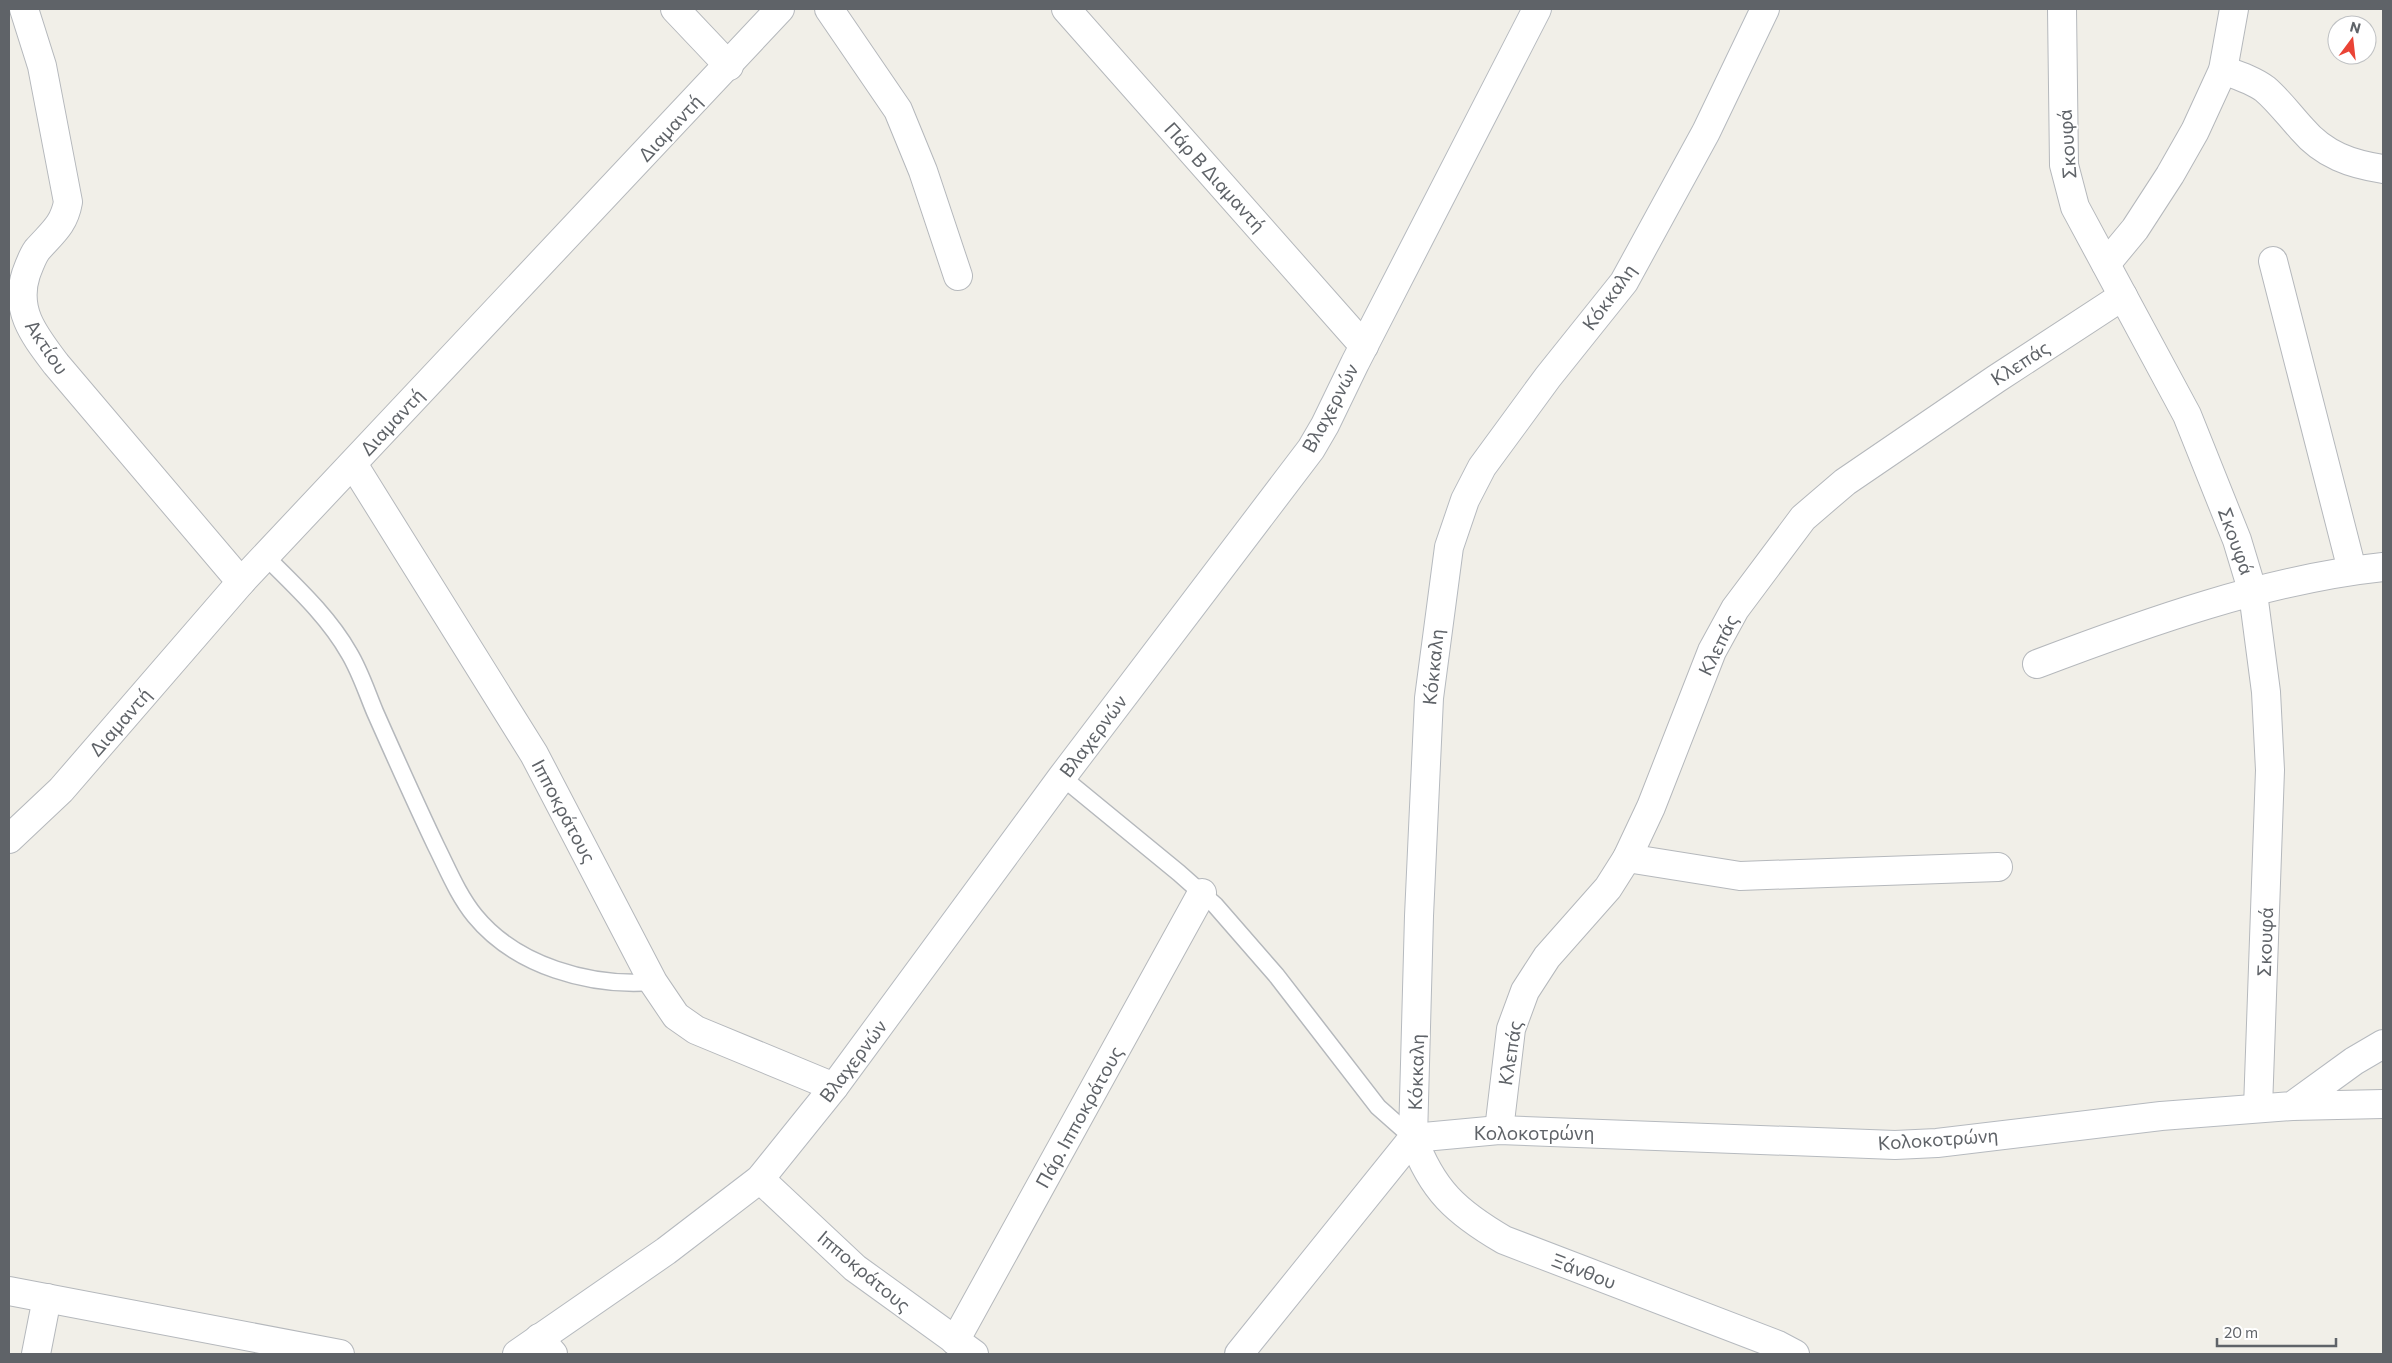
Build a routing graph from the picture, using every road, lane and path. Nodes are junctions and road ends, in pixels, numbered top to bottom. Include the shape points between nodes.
1 (24, 9) edge
2 (675, 9) edge
3 (780, 9) edge
4 (830, 9) edge
5 (1066, 9) edge
6 (1537, 9) edge
7 (1765, 9) edge
8 (2062, 9) edge
9 (2234, 9) edge
10 (728, 66) junction
11 (2223, 70) junction
12 (2383, 170) edge
13 (2273, 261) dead end
14 (2106, 264) junction
15 (958, 276) dead end
16 (2123, 296) junction
17 (1364, 346) junction
18 (353, 464) junction
19 (265, 556) junction
20 (2383, 567) edge
21 (2352, 570) junction
22 (241, 582) junction
23 (2253, 594) junction
24 (2037, 664) dead end
25 (1062, 777) junction
26 (9, 839) edge
27 (1627, 858) junction
28 (1998, 867) dead end
29 (1202, 893) junction
30 (653, 982) junction
31 (2383, 1044) edge
32 (834, 1087) junction
33 (2383, 1104) edge
34 (2292, 1106) junction
35 (2258, 1108) junction
36 (1499, 1130) junction
37 (1413, 1138) junction
38 (760, 1179) junction
39 (9, 1290) edge
40 (47, 1298) junction
41 (546, 1346) edge
42 (965, 1348) edge
43 (36, 1354) edge
44 (340, 1354) edge
45 (517, 1354) edge
46 (1239, 1354) edge
47 (1795, 1354) edge

1 - 22 street, Ακτίου via 42,66 68,202 63,221 36,252 25,278 22,308 30,329 56,364
2 - 10 street
3 - 10 street, Διαμαντή
4 - 15 street via 898,110 923,171
5 - 17 street, Πάρ Β Διαμαντή
6 - 17 street, Βλαχερνών
7 - 37 street, Κόκκαλη via 1706,132 1624,282 1482,467 1464,500 1449,547 1438,619 1426,753
8 - 14 street, Σκουφά via 2064,165 2076,206
9 - 11 street
10 - 18 street, Διαμαντή
11 - 12 street via 2264,88 2303,131 2332,154 2359,166
11 - 14 street via 2170,175 2135,229
13 - 21 street
14 - 16 street, Σκουφά
16 - 23 street, Σκουφά via 2187,415 2237,540
16 - 27 street, Κλεπάς via 1845,482 1803,518 1722,630 1651,807
17 - 25 street, Βλαχερνών via 1311,449
18 - 19 street, Διαμαντή
18 - 30 street, Ιπποκράτους via 534,754
19 - 22 street, Διαμαντή
19 - 30 lane via 321,613 350,655 459,893 475,916 498,939 538,962 605,981 627,984
20 - 21 street
21 - 23 street via 2308,577
22 - 26 street, Διαμαντή via 61,790
23 - 24 street
23 - 35 street, Σκουφά via 2266,692 2270,770
25 - 29 lane
25 - 32 street, Βλαχερνών
27 - 28 street via 1740,876
27 - 36 street, Κλεπάς via 1608,888 1547,957 1525,991 1511,1029
29 - 37 lane via 1276,975 1378,1107
29 - 42 street, Πάρ. Ιπποκράτους
30 - 32 street, Ιπποκράτους via 676,1016 696,1030
31 - 34 street
32 - 38 street, Βλαχερνών
33 - 34 street, Κολοκοτρώνη
34 - 35 street, Κολοκοτρώνη
35 - 36 street, Κολοκοτρώνη via 1914,1145
36 - 37 street, Κολοκοτρώνη
37 - 46 street, Κόκκαλη
37 - 47 street, Ξάνθου via 1435,1185 1472,1222 1504,1240
38 - 41 street, Βλαχερνών
38 - 42 street, Ιπποκράτους via 855,1268
39 - 40 street
40 - 43 street
40 - 44 street
41 - 45 street, Βλαχερνών

